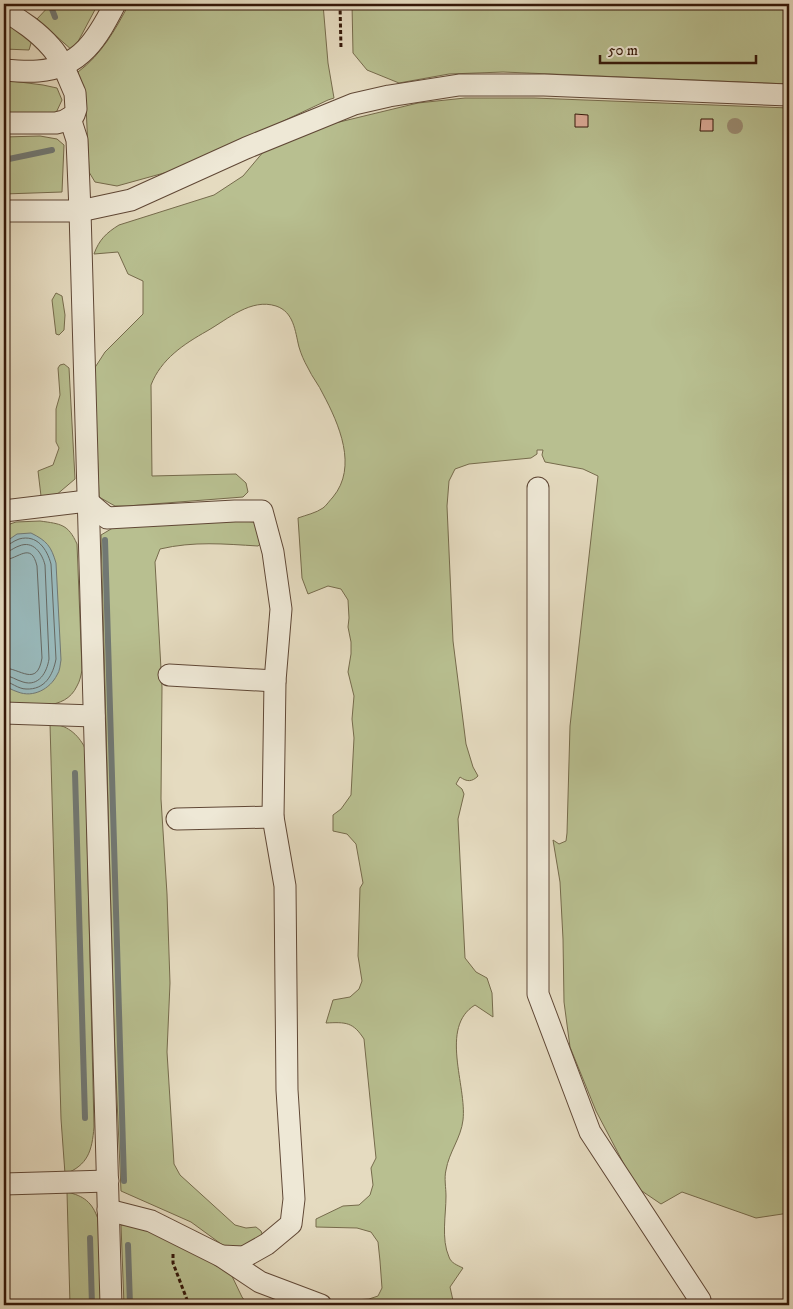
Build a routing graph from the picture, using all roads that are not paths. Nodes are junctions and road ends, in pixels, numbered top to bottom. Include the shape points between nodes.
1 (115, 4) edge
2 (4, 11) edge
3 (62, 65) junction
4 (4, 70) edge
5 (789, 95) edge
6 (70, 118) junction
7 (4, 123) edge
8 (4, 211) edge
9 (80, 212) junction
10 (538, 488) dead end
11 (87, 501) junction
12 (4, 511) edge
13 (168, 675) dead end
14 (275, 681) junction
15 (4, 713) edge
16 (94, 716) junction
17 (273, 817) junction
18 (177, 819) dead end
19 (108, 1181) junction
20 (4, 1184) edge
21 (108, 1210) junction
22 (220, 1256) junction
23 (701, 1303) edge
24 (111, 1305) edge
25 (321, 1305) edge

1 - 3 street via 84,52
2 - 3 street via 36,33 52,48
3 - 4 street via 38,71
3 - 6 street via 75,93 74,115
5 - 9 street via 544,85 459,86 389,96 354,104 131,200
6 - 7 street via 56,123
6 - 9 street via 77,140
8 - 9 street
9 - 11 street
10 - 23 street via 538,994 590,1132
11 - 12 street
11 - 14 street via 107,518 262,511 273,552 281,609
11 - 16 street
13 - 14 street
14 - 17 street
15 - 16 street
16 - 19 street
17 - 18 street
17 - 22 street via 285,886 287,1090 294,1199 291,1224 267,1244 244,1257
19 - 20 street
19 - 21 street
21 - 22 street via 151,1221
21 - 24 street
22 - 25 street via 260,1282

